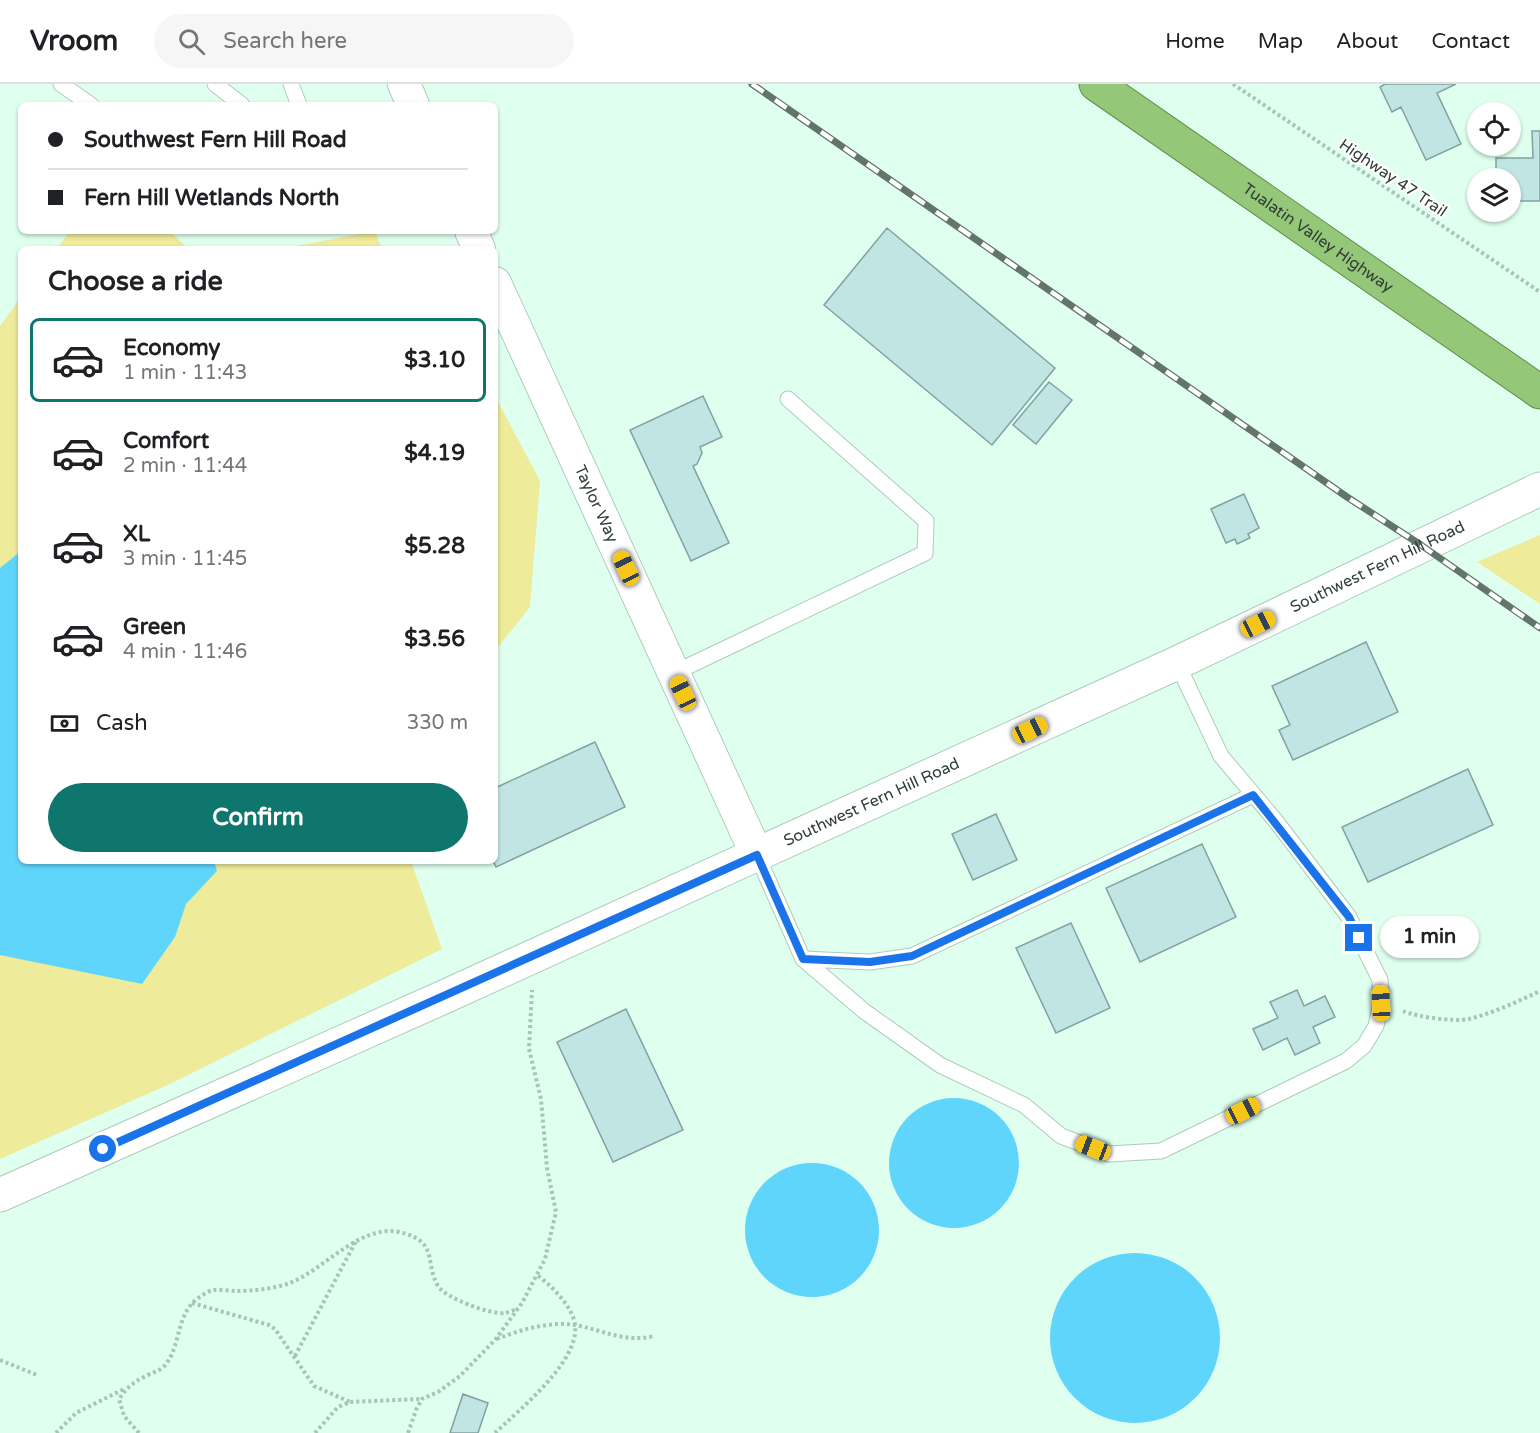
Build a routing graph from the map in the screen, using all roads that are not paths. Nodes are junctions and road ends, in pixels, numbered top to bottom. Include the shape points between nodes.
1 (61, 84) edge
2 (215, 84) edge
3 (291, 84) edge
4 (404, 84) edge
5 (1096, 84) edge
6 (87, 102) edge
7 (238, 102) edge
8 (298, 102) edge
9 (412, 102) edge
10 (498, 290) edge
11 (1540, 392) edge
12 (788, 399) dead end
13 (1540, 489) edge
14 (1177, 663) junction
15 (674, 673) junction
16 (1253, 795) junction
17 (757, 855) junction
18 (803, 959) junction
19 (0, 1195) edge

1 - 6 lane
2 - 7 lane
3 - 8 lane
4 - 9 street
5 - 11 highway, Tualatin Valley Highway
10 - 15 street, Taylor Way
12 - 15 lane via 926,521 925,553
13 - 14 street, Southwest Fern Hill Road
14 - 16 lane via 1221,756
14 - 17 street, Southwest Fern Hill Road
15 - 17 street, Taylor Way
16 - 18 lane via 912,956 870,962
16 - 18 lane via 1349,917 1380,980 1376,1026 1364,1046 1347,1061 1161,1150 1109,1154 1061,1136 1024,1105 940,1065 864,1011
17 - 18 lane
17 - 19 street, Southwest Fern Hill Road

